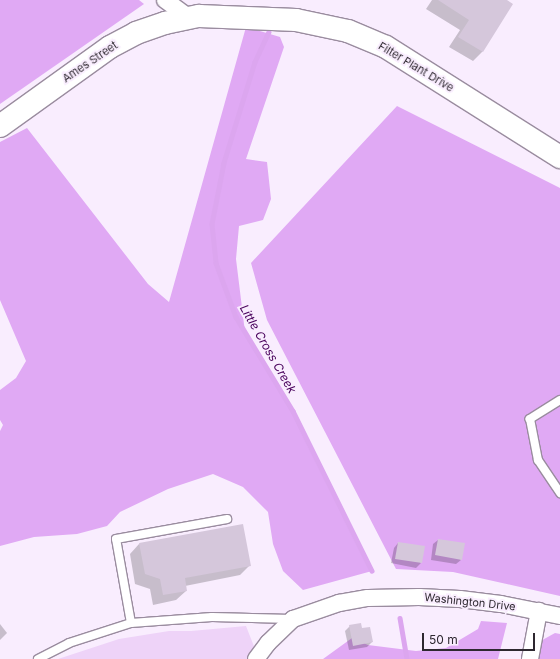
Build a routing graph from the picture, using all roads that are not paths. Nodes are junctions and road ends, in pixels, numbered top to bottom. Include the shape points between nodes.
1 (165, 0) edge
2 (190, 18) junction
3 (0, 126) edge
4 (560, 157) edge
5 (560, 400) edge
6 (560, 493) edge
7 (227, 519) dead end
8 (539, 611) junction
9 (560, 616) edge
10 (293, 619) junction
11 (131, 623) junction
12 (38, 659) edge
13 (256, 659) edge
14 (530, 659) edge

1 - 2 street
2 - 3 street, Ames Street via 136,33 110,47
2 - 4 street, Filter Plant Drive via 199,16 296,20 348,31 386,47
5 - 6 lane via 530,419 538,460
7 - 11 lane via 116,539
8 - 9 street, Washington Drive
8 - 10 street, Washington Drive via 460,599 368,598 339,603
8 - 14 street
10 - 11 lane via 212,617
10 - 13 street, Washington Drive via 268,643
11 - 12 lane via 69,643

